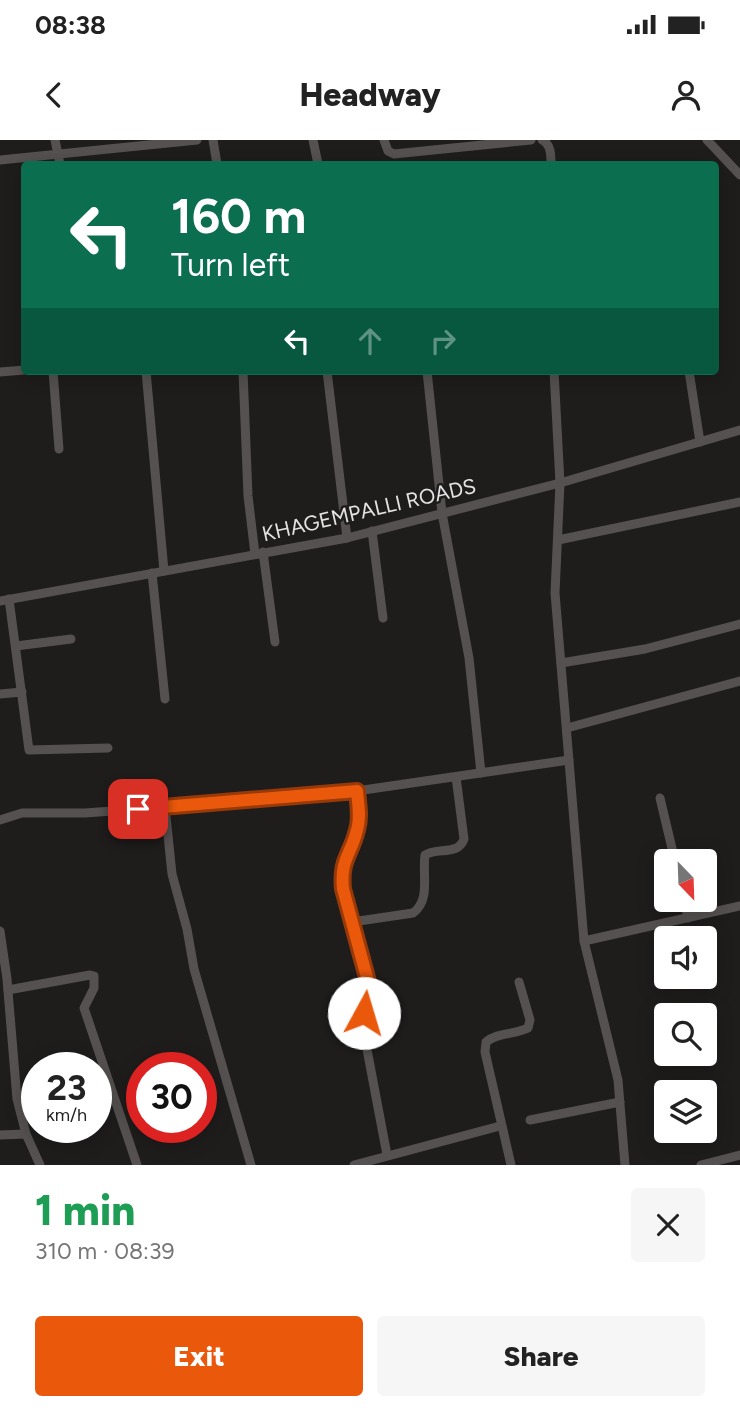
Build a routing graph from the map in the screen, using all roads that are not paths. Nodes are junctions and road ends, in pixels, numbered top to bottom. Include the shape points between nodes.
1 (55, 140) edge
2 (197, 140) edge
3 (213, 140) edge
4 (313, 140) edge
5 (384, 140) edge
6 (531, 140) edge
7 (707, 140) edge
8 (546, 141) edge
9 (57, 154) junction
10 (0, 160) edge
11 (59, 161) edge
12 (216, 161) edge
13 (317, 161) edge
14 (551, 161) edge
15 (736, 163) edge
16 (740, 175) edge
17 (21, 370) edge
18 (0, 372) edge
19 (53, 375) edge
20 (146, 375) edge
21 (243, 375) edge
22 (327, 375) edge
23 (427, 375) edge
24 (554, 375) edge
25 (690, 375) edge
26 (740, 430) edge
27 (700, 442) junction
28 (59, 449) dead end
29 (560, 483) junction
30 (740, 502) edge
31 (443, 513) junction
32 (372, 531) junction
33 (347, 538) junction
34 (558, 540) junction
35 (259, 553) junction
36 (164, 571) junction
37 (152, 573) junction
38 (5, 600) edge
39 (383, 618) dead end
40 (740, 624) edge
41 (72, 639) dead end
42 (275, 642) dead end
43 (16, 646) junction
44 (561, 663) junction
45 (740, 681) edge
46 (22, 692) junction
47 (0, 694) edge
48 (165, 699) dead end
49 (567, 728) junction
50 (108, 748) dead end
51 (569, 760) junction
52 (481, 773) junction
53 (456, 776) junction
54 (357, 791) junction
55 (660, 798) dead end
56 (165, 807) junction
57 (0, 821) edge
58 (672, 849) edge
59 (740, 906) edge
60 (687, 912) edge
61 (688, 918) junction
62 (352, 922) junction
63 (0, 931) edge
64 (584, 941) junction
65 (4, 979) edge
66 (519, 982) dead end
67 (8, 990) junction
68 (620, 1102) junction
69 (21, 1115) edge
70 (530, 1120) dead end
71 (500, 1126) junction
72 (21, 1134) edge
73 (0, 1135) edge
74 (30, 1143) edge
75 (387, 1155) junction
76 (740, 1156) edge
77 (40, 1165) edge
78 (137, 1165) edge
79 (251, 1165) edge
80 (355, 1165) edge
81 (510, 1165) edge
82 (625, 1165) edge
83 (701, 1165) edge

1 - 9 street
2 - 9 street
3 - 12 street
4 - 13 street
5 - 6 street via 394,154
7 - 15 street
8 - 14 street
9 - 10 street
9 - 11 street
15 - 16 street
17 - 18 street
19 - 28 street
20 - 36 street
21 - 35 street via 248,496
22 - 33 street
23 - 31 street
24 - 29 street
25 - 27 street
26 - 27 street, KHAGEMPALLI ROADS
27 - 29 street, KHAGEMPALLI ROADS
29 - 31 street, KHAGEMPALLI ROADS
29 - 34 street
30 - 34 street
31 - 32 street, KHAGEMPALLI ROADS
31 - 52 street via 469,657
32 - 33 street, KHAGEMPALLI ROADS
32 - 39 street
33 - 35 street, KHAGEMPALLI ROADS
34 - 44 street via 555,593
35 - 36 street, KHAGEMPALLI ROADS
35 - 42 street
36 - 37 street, KHAGEMPALLI ROADS
37 - 38 street, KHAGEMPALLI ROADS
37 - 48 street
38 - 43 street
40 - 44 street via 645,649
41 - 43 street
43 - 46 street
44 - 49 street
45 - 49 street
46 - 47 street
46 - 50 street via 29,750
49 - 51 street
51 - 52 street
51 - 64 street
52 - 53 street
53 - 54 street
53 - 62 street via 464,839 455,849 425,855 421,907 412,913
54 - 56 street
54 - 62 street via 357,833 341,874
55 - 58 street
56 - 57 street via 22,813
56 - 79 street via 172,874 194,969
59 - 61 street
60 - 61 street
61 - 64 street
62 - 75 street via 369,985 363,1030
63 - 65 street
64 - 68 street
65 - 67 street
66 - 71 street via 528,1028 494,1035 486,1042
67 - 69 street
67 - 78 street via 94,976 94,988 84,1008
68 - 70 street
68 - 82 street
71 - 75 street
71 - 81 street
72 - 73 street
74 - 77 street
75 - 80 street
76 - 83 street

